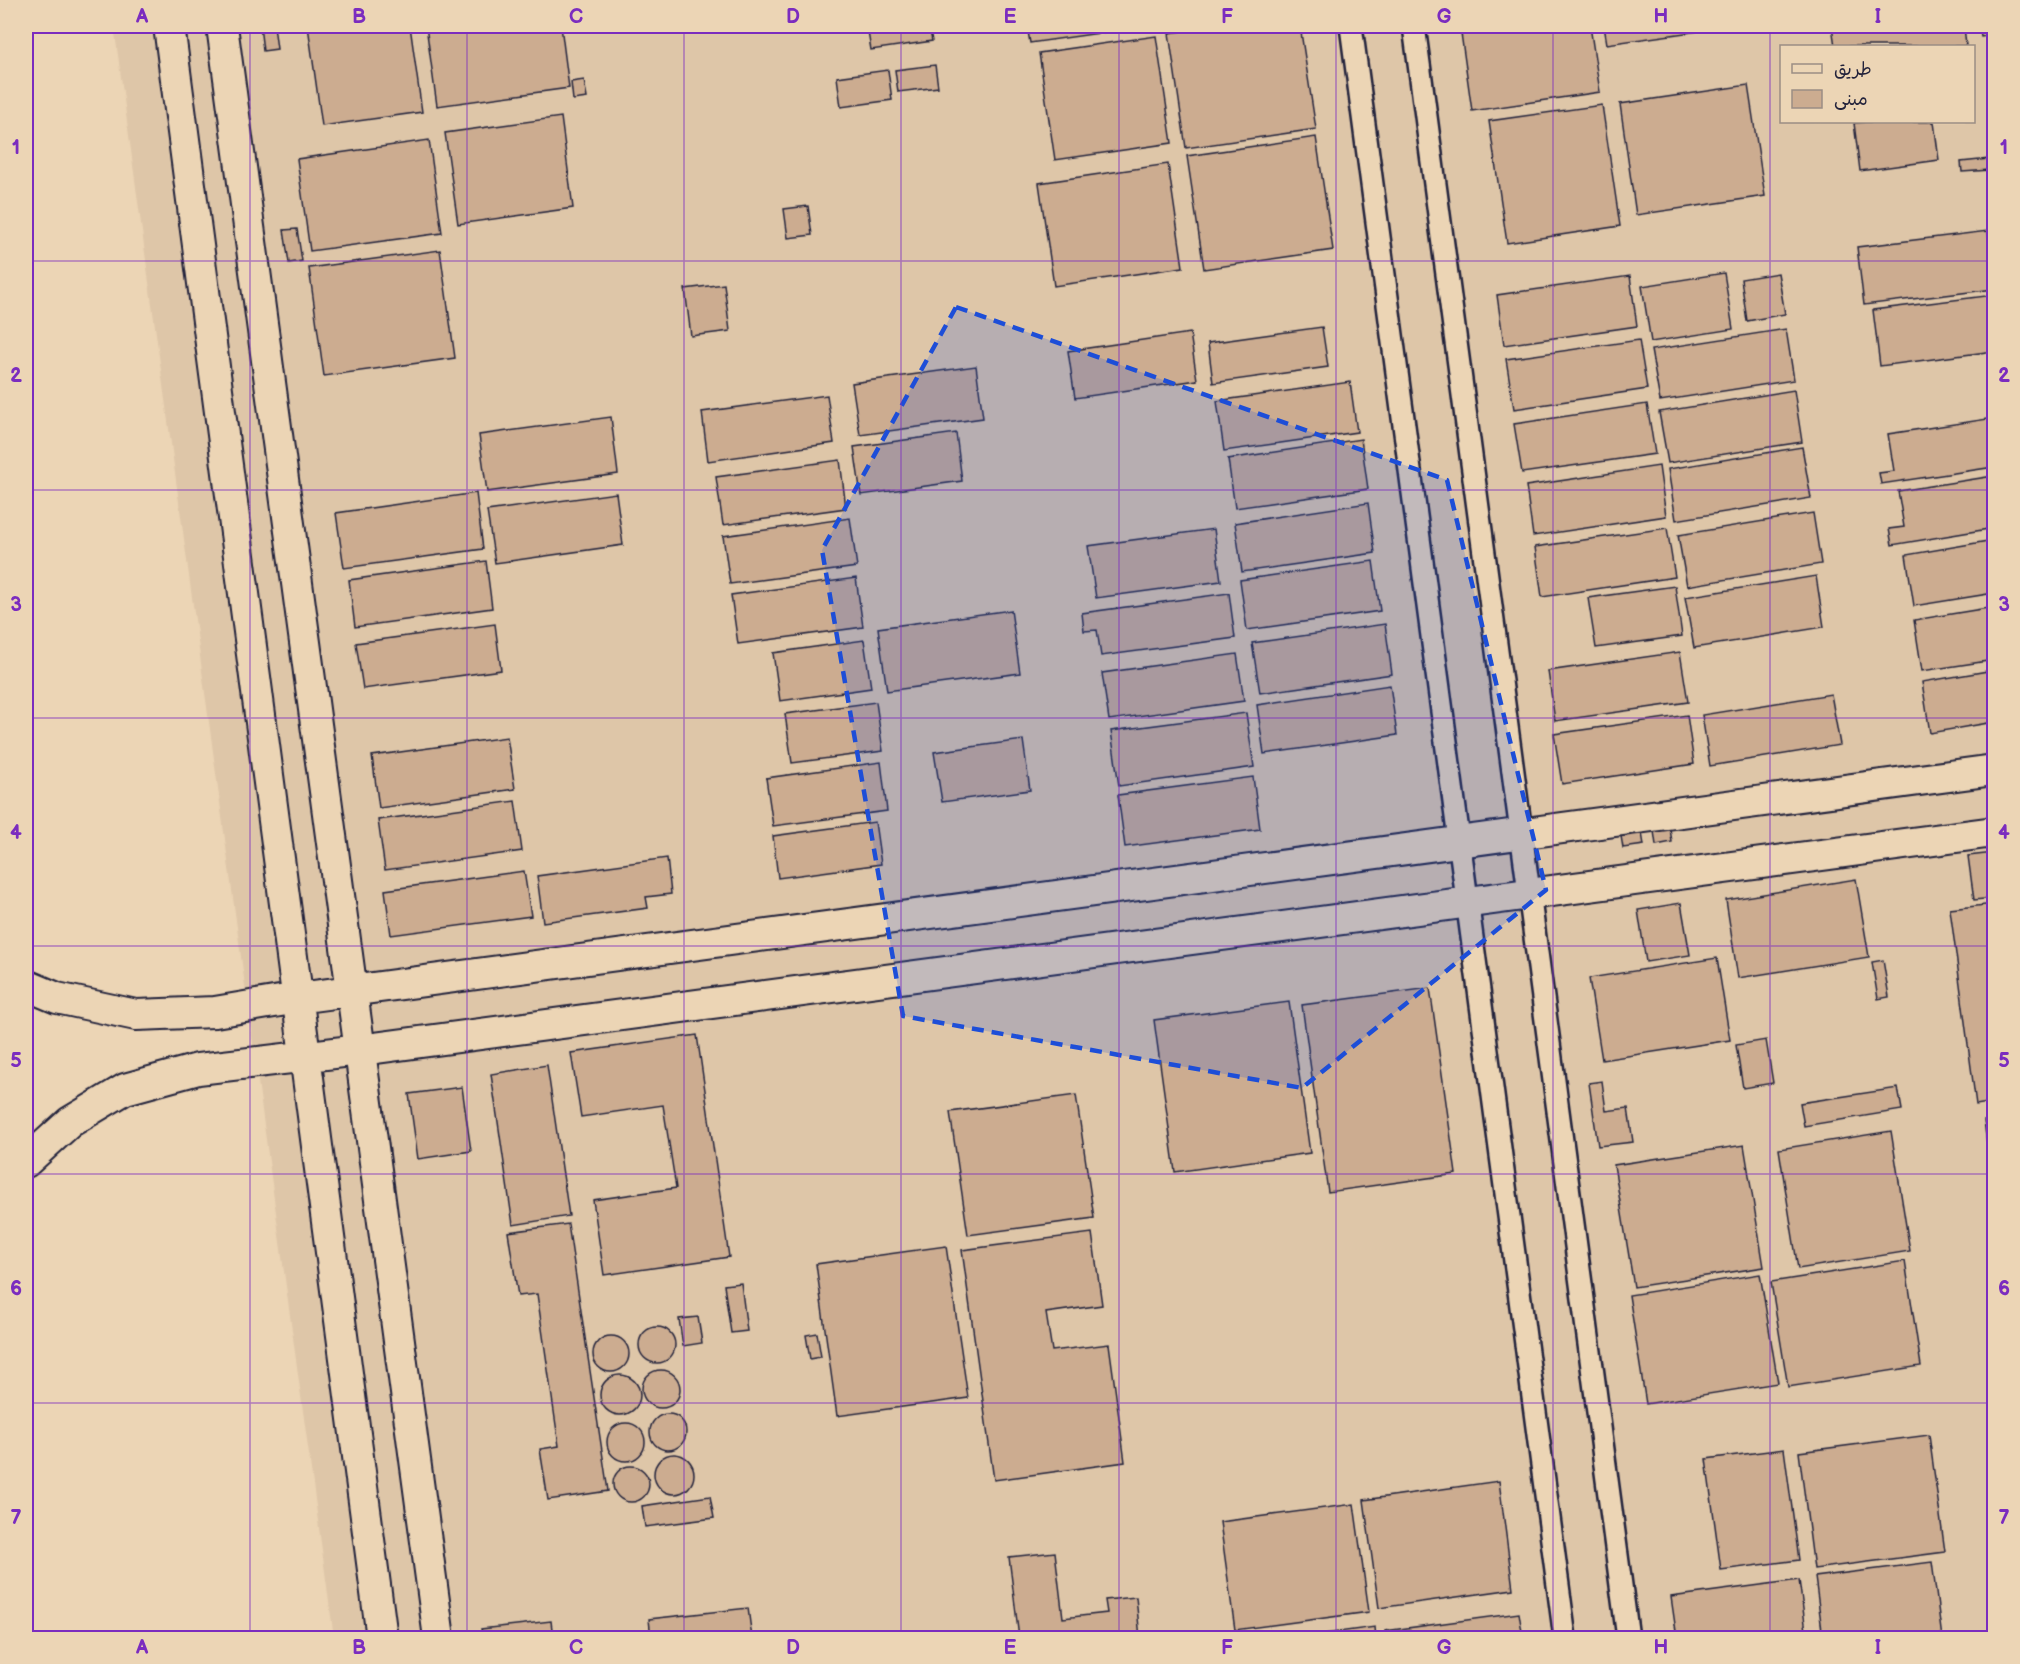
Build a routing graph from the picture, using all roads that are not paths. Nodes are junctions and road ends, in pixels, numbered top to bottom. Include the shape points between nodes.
1 (169, 26) edge
2 (222, 26) edge
3 (1351, 26) edge
4 (1414, 26) edge
5 (1995, 770) edge
6 (1995, 832) edge
7 (1521, 834) junction
8 (1460, 842) junction
9 (1529, 894) junction
10 (1468, 903) junction
11 (26, 986) edge
12 (352, 990) junction
13 (298, 998) junction
14 (360, 1050) junction
15 (306, 1057) junction
16 (26, 1162) edge
17 (382, 1638) edge
18 (439, 1638) edge
19 (1566, 1638) edge
20 (1628, 1638) edge

1 - 13 street
2 - 12 street
3 - 8 street
4 - 7 street
5 - 7 street
6 - 9 street
7 - 8 street
7 - 9 street
8 - 10 street
8 - 12 street
9 - 10 street
9 - 20 street
10 - 14 street
10 - 19 street
11 - 13 street via 57,998 136,1015 215,1012
12 - 13 street
12 - 14 street
13 - 15 street
14 - 15 street
14 - 18 street
15 - 16 street via 198,1069 125,1089 70,1122
15 - 17 street

